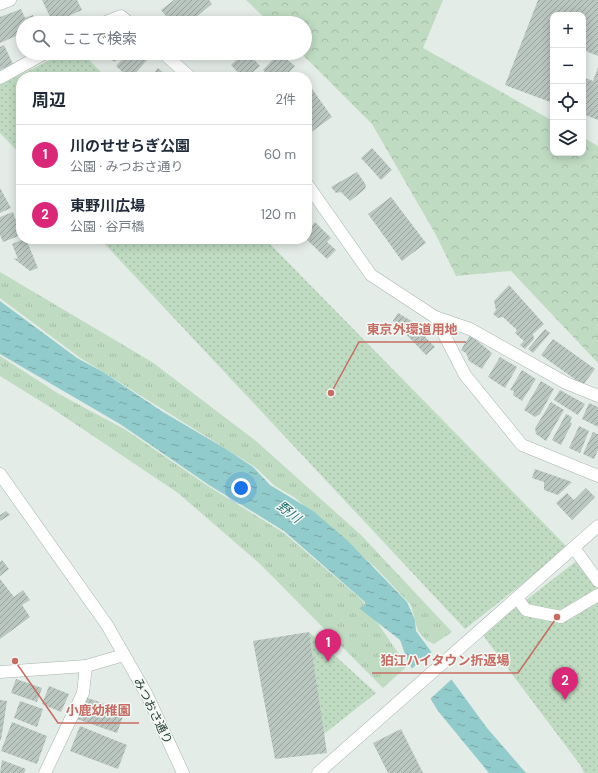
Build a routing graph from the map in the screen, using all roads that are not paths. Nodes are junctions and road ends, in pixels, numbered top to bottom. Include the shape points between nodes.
1 (10, 0) edge
2 (0, 4) edge
3 (32, 60) edge
4 (171, 60) edge
5 (184, 72) edge
6 (0, 78) edge
7 (312, 191) edge
8 (435, 317) junction
9 (598, 396) edge
10 (0, 474) edge
11 (598, 476) edge
12 (598, 526) edge
13 (574, 548) junction
14 (598, 581) edge
15 (598, 595) edge
16 (517, 598) junction
17 (124, 655) junction
18 (86, 666) junction
19 (0, 672) edge
20 (45, 773) edge
21 (183, 773) edge
22 (318, 773) edge

1 - 2 street
3 - 6 street
4 - 5 street
7 - 8 street via 371,275
8 - 9 street via 470,330 566,383
8 - 11 street via 465,375 522,445
10 - 17 street, みつおさ通り via 107,625
12 - 13 street
13 - 14 street
13 - 16 street
15 - 16 street via 561,617 526,610
16 - 22 street
17 - 18 street
17 - 21 street, みつおさ通り via 147,695
18 - 19 street
18 - 20 street via 83,693

